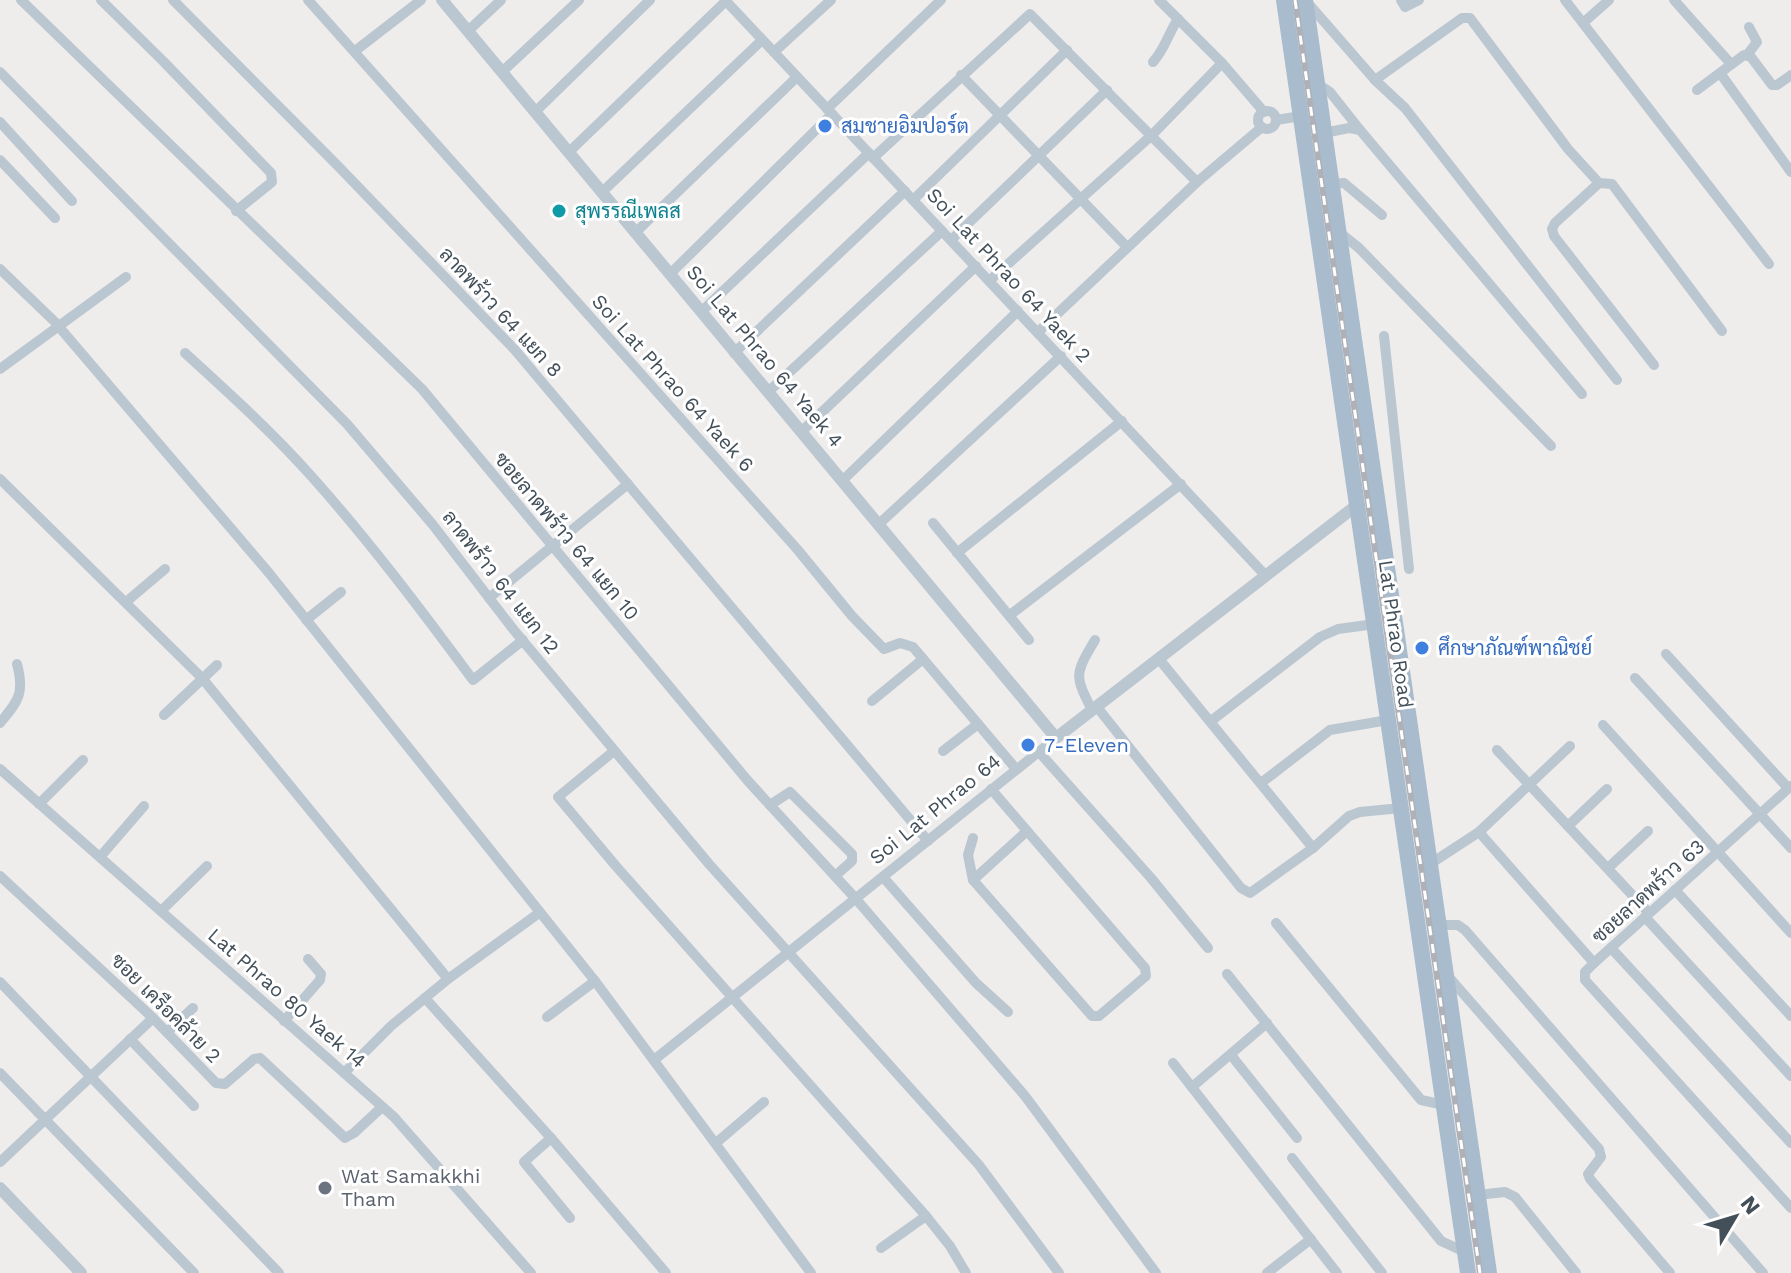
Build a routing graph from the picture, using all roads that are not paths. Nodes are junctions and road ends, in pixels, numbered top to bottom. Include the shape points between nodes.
1 (21, 0) edge
2 (101, 0) edge
3 (173, 0) edge
4 (308, 0) edge
5 (421, 0) edge
6 (442, 0) edge
7 (501, 0) edge
8 (579, 0) edge
9 (650, 0) edge
10 (831, 0) edge
11 (1159, 0) edge
12 (1284, 0) edge
13 (1305, 0) edge
14 (1401, 0) edge
15 (1419, 0) edge
16 (1565, 0) edge
17 (1609, 0) edge
18 (1674, 0) edge
19 (725, 1) edge
20 (936, 1) edge
21 (1178, 19) junction
22 (1583, 23) junction
23 (1749, 27) dead end
24 (468, 31) junction
25 (762, 40) junction
26 (1067, 50) junction
27 (355, 51) junction
28 (774, 52) junction
29 (1747, 55) junction
30 (1153, 62) dead end
31 (1222, 63) junction
32 (1731, 64) junction
33 (503, 71) junction
34 (0, 72) edge
35 (1720, 73) junction
36 (961, 75) junction
37 (1791, 75) edge
38 (797, 77) junction
39 (1375, 80) junction
40 (1316, 83) junction
41 (1107, 90) junction
42 (1697, 90) dead end
43 (830, 111) junction
44 (535, 112) junction
45 (1264, 112) junction
46 (1000, 115) junction
47 (1301, 116) junction
48 (1276, 120) junction
49 (0, 122) edge
50 (1262, 127) junction
51 (1360, 130) junction
52 (1324, 133) junction
53 (1152, 135) junction
54 (570, 151) junction
55 (871, 156) junction
56 (1039, 156) junction
57 (2, 167) edge
58 (1791, 172) edge
59 (1197, 182) junction
60 (1599, 183) junction
61 (1331, 184) junction
62 (905, 191) junction
63 (602, 192) junction
64 (913, 200) junction
65 (1081, 200) junction
66 (72, 201) dead end
67 (236, 211) junction
68 (1382, 215) dead end
69 (55, 218) dead end
70 (942, 231) junction
71 (1338, 231) junction
72 (635, 233) junction
73 (951, 240) junction
74 (1127, 247) junction
75 (1769, 264) dead end
76 (976, 266) junction
77 (0, 269) edge
78 (670, 274) junction
79 (126, 277) dead end
80 (989, 281) junction
81 (702, 311) junction
82 (1018, 311) junction
83 (58, 326) junction
84 (1722, 331) dead end
85 (1038, 332) junction
86 (1384, 336) dead end
87 (185, 353) dead end
88 (734, 353) junction
89 (1061, 356) junction
90 (1654, 365) dead end
91 (0, 369) edge
92 (1617, 380) dead end
93 (768, 392) junction
94 (1582, 394) dead end
95 (1122, 421) junction
96 (802, 431) junction
97 (1551, 446) dead end
98 (0, 479) edge
99 (843, 480) junction
100 (628, 484) junction
101 (1181, 484) junction
102 (1377, 501) junction
103 (1357, 505) junction
104 (880, 523) junction
105 (933, 523) dead end
106 (551, 546) junction
107 (957, 553) junction
108 (165, 569) dead end
109 (1409, 569) dead end
110 (1266, 576) junction
111 (341, 592) dead end
112 (489, 598) junction
113 (126, 602) junction
114 (1010, 615) junction
115 (306, 620) junction
116 (1375, 624) junction
117 (523, 640) junction
118 (1029, 640) dead end
119 (1095, 640) dead end
120 (1666, 654) dead end
121 (923, 659) junction
122 (1159, 659) junction
123 (17, 664) dead end
124 (217, 665) dead end
125 (202, 678) junction
126 (1635, 678) dead end
127 (872, 701) dead end
128 (1095, 708) junction
129 (164, 715) dead end
130 (1388, 720) junction
131 (1211, 721) junction
132 (0, 723) edge
133 (978, 724) junction
134 (1603, 725) dead end
135 (1056, 738) junction
136 (1570, 746) dead end
137 (1497, 750) dead end
138 (614, 751) junction
139 (943, 751) dead end
140 (1039, 752) junction
141 (83, 760) dead end
142 (0, 769) edge
143 (1016, 769) junction
144 (1261, 783) junction
145 (1529, 785) junction
146 (1789, 787) edge
147 (991, 789) junction
148 (1607, 789) dead end
149 (39, 804) junction
150 (770, 805) junction
151 (144, 806) dead end
152 (1401, 808) junction
153 (1761, 814) junction
154 (1568, 826) junction
155 (1027, 831) junction
156 (1648, 831) dead end
157 (1479, 832) junction
158 (973, 838) dead end
159 (928, 841) junction
160 (1313, 848) junction
161 (1791, 848) edge
162 (1717, 853) junction
163 (100, 857) junction
164 (1430, 864) junction
165 (207, 866) dead end
166 (1608, 868) junction
167 (0, 876) edge
168 (835, 876) junction
169 (883, 877) junction
170 (973, 880) junction
171 (1675, 890) junction
172 (856, 899) junction
173 (161, 911) junction
174 (539, 913) junction
175 (1647, 915) junction
176 (1276, 923) dead end
177 (1438, 925) junction
178 (1791, 933) edge
179 (1208, 948) dead end
180 (1611, 948) junction
181 (789, 953) junction
182 (308, 959) dead end
183 (1594, 963) junction
184 (1445, 973) junction
185 (1227, 974) dead end
186 (448, 979) junction
187 (595, 981) junction
188 (0, 982) edge
189 (425, 998) junction
190 (732, 998) junction
191 (193, 1008) dead end
192 (1008, 1012) dead end
193 (1791, 1016) edge
194 (547, 1017) dead end
195 (153, 1018) junction
196 (284, 1021) junction
197 (1267, 1023) junction
198 (167, 1032) junction
199 (130, 1039) junction
200 (1231, 1055) junction
201 (654, 1060) junction
202 (1173, 1063) dead end
203 (0, 1073) edge
204 (344, 1073) junction
205 (1791, 1076) edge
206 (91, 1077) junction
207 (1192, 1087) junction
208 (764, 1102) dead end
209 (1444, 1105) junction
210 (194, 1106) dead end
211 (382, 1107) junction
212 (46, 1120) junction
213 (551, 1138) junction
214 (1297, 1138) dead end
215 (716, 1143) junction
216 (1791, 1143) edge
217 (1292, 1158) dead end
218 (0, 1162) edge
219 (0, 1188) edge
220 (1477, 1195) junction
221 (1791, 1208) edge
222 (926, 1216) junction
223 (570, 1218) dead end
224 (1482, 1225) junction
225 (1462, 1226) junction
226 (1311, 1239) junction
227 (881, 1248) dead end
228 (1465, 1252) junction
229 (81, 1273) edge
230 (194, 1273) edge
231 (279, 1273) edge
232 (531, 1273) edge
233 (666, 1273) edge
234 (811, 1273) edge
235 (966, 1273) edge
236 (1059, 1273) edge
237 (1156, 1273) edge
238 (1267, 1273) edge
239 (1337, 1273) edge
240 (1382, 1273) edge
241 (1468, 1273) edge
242 (1489, 1273) edge
243 (1576, 1273) edge
244 (1670, 1273) edge
245 (1763, 1273) edge

1 - 67 street, ซอยลาดพร้าว 64 แยก 10
2 - 67 street via 271,173 272,182
3 - 100 street, ลาดพร้าว 64 แยก 8 via 515,350
4 - 27 street, Soi Lat Phrao 64 Yaek 6
5 - 27 street
6 - 24 street, Soi Lat Phrao 64 Yaek 4
7 - 24 street
8 - 33 street
9 - 44 street
10 - 28 street
11 - 21 street
12 - 47 main road, Lat Phrao Road
13 - 39 street
13 - 40 main road, Lat Phrao Road
14 - 15 street via 1405,7
16 - 22 street
17 - 22 street
18 - 32 street
19 - 25 street, Soi Lat Phrao 64 Yaek 2
19 - 54 street
20 - 43 street
21 - 30 street
21 - 31 street
22 - 75 street
23 - 29 street via 1757,42
24 - 33 street, Soi Lat Phrao 64 Yaek 4
25 - 28 street, Soi Lat Phrao 64 Yaek 2
25 - 63 street
26 - 36 street via 1030,14
26 - 41 street
26 - 46 street
27 - 121 street, Soi Lat Phrao 64 Yaek 6 via 863,628 884,649 900,643 913,647
28 - 38 street, Soi Lat Phrao 64 Yaek 2
29 - 32 street
29 - 37 street via 1772,85
31 - 45 street
31 - 53 street
32 - 35 street
33 - 44 street, Soi Lat Phrao 64 Yaek 4
34 - 112 street, ลาดพร้าว 64 แยก 12 via 347,424
35 - 42 street
35 - 58 street
36 - 46 street
36 - 55 street
38 - 43 street, Soi Lat Phrao 64 Yaek 2
38 - 72 street
39 - 60 street via 1462,18 1470,18
39 - 92 street via 1405,108
40 - 51 street via 1330,92
40 - 52 main road, Lat Phrao Road
41 - 53 street
41 - 56 street
43 - 55 street, Soi Lat Phrao 64 Yaek 2
43 - 78 street
44 - 54 street, Soi Lat Phrao 64 Yaek 4
45 - 48 street
45 - 50 street via 1259,119
46 - 56 street
46 - 64 street
47 - 48 street
47 - 103 main road, Lat Phrao Road
48 - 50 street via 1270,129
49 - 66 street
50 - 59 street
51 - 52 street
51 - 94 street
52 - 61 main road, Lat Phrao Road
53 - 59 street
53 - 65 street
54 - 63 street, Soi Lat Phrao 64 Yaek 4
55 - 62 street, Soi Lat Phrao 64 Yaek 2
55 - 81 street
56 - 65 street
56 - 73 street
57 - 69 street
59 - 74 street
60 - 84 street via 1612,184
60 - 90 street via 1555,223 1554,236
61 - 68 street via 1344,183
61 - 71 main road, Lat Phrao Road
62 - 64 street, Soi Lat Phrao 64 Yaek 2
62 - 88 street
63 - 72 street, Soi Lat Phrao 64 Yaek 4
64 - 70 street, Soi Lat Phrao 64 Yaek 2
65 - 74 street
65 - 80 street
67 - 106 street, ซอยลาดพร้าว 64 แยก 10 via 422,389
70 - 73 street, Soi Lat Phrao 64 Yaek 2
70 - 93 street
71 - 97 street
71 - 102 main road, Lat Phrao Road
72 - 78 street, Soi Lat Phrao 64 Yaek 4
73 - 76 street, Soi Lat Phrao 64 Yaek 2
74 - 85 street
76 - 80 street, Soi Lat Phrao 64 Yaek 2
76 - 96 street
77 - 83 street
78 - 81 street, Soi Lat Phrao 64 Yaek 4
79 - 83 street
80 - 82 street, Soi Lat Phrao 64 Yaek 2
81 - 88 street, Soi Lat Phrao 64 Yaek 4
82 - 85 street, Soi Lat Phrao 64 Yaek 2
82 - 99 street
83 - 91 street
83 - 115 street
85 - 89 street, Soi Lat Phrao 64 Yaek 2
86 - 109 street
87 - 117 street via 312,477 473,680
88 - 93 street, Soi Lat Phrao 64 Yaek 4
89 - 95 street, Soi Lat Phrao 64 Yaek 2
89 - 104 street
93 - 96 street, Soi Lat Phrao 64 Yaek 4
95 - 101 street, Soi Lat Phrao 64 Yaek 2
95 - 107 street
96 - 99 street, Soi Lat Phrao 64 Yaek 4
98 - 113 street
99 - 104 street, Soi Lat Phrao 64 Yaek 4
100 - 106 street
100 - 159 street, ลาดพร้าว 64 แยก 8
101 - 110 street, Soi Lat Phrao 64 Yaek 2
101 - 114 street
102 - 103 main road
102 - 164 main road, Lat Phrao Road
103 - 110 street, Soi Lat Phrao 64
103 - 116 main road, Lat Phrao Road
104 - 135 street, Soi Lat Phrao 64 Yaek 4
105 - 107 street
106 - 112 street
106 - 150 street, ซอยลาดพร้าว 64 แยก 10
107 - 114 street
108 - 113 street
110 - 122 street, Soi Lat Phrao 64
111 - 115 street
112 - 117 street, ลาดพร้าว 64 แยก 12
113 - 125 street
114 - 118 street
115 - 174 street
116 - 130 main road, Lat Phrao Road
116 - 131 street via 1320,637
117 - 138 street, ลาดพร้าว 64 แยก 12
119 - 128 street via 1078,684
120 - 146 street
121 - 127 street
121 - 133 street, Soi Lat Phrao 64 Yaek 6
122 - 128 street, Soi Lat Phrao 64
122 - 131 street
123 - 132 street via 21,690
124 - 125 street
125 - 129 street
125 - 186 street
126 - 153 street
128 - 135 street, Soi Lat Phrao 64
128 - 160 street via 1241,888 1256,891
130 - 144 street via 1330,730
130 - 152 main road, Lat Phrao Road
131 - 144 street
133 - 139 street
133 - 143 street, Soi Lat Phrao 64 Yaek 6
134 - 162 street
135 - 140 street, Soi Lat Phrao 64
136 - 145 street
137 - 145 street
138 - 181 street, ลาดพร้าว 64 แยก 12
138 - 190 street via 558,797
140 - 143 street, Soi Lat Phrao 64
140 - 179 street
141 - 149 street
142 - 149 street, Lat Phrao 80 Yaek 14
143 - 147 street, Soi Lat Phrao 64
144 - 160 street
145 - 154 street
145 - 157 street
146 - 153 street, ซอยลาดพร้าว 63
147 - 155 street
147 - 159 street, Soi Lat Phrao 64
148 - 154 street
149 - 163 street, Lat Phrao 80 Yaek 14
150 - 168 street, ซอยลาดพร้าว 64 แยก 10
150 - 168 street via 790,792 852,854 852,861
151 - 163 street
152 - 160 street via 1349,816
152 - 209 main road, Lat Phrao Road
153 - 161 street
153 - 162 street, ซอยลาดพร้าว 63
154 - 166 street
155 - 170 street
155 - 170 street via 1145,968 1146,976 1099,1016 1092,1016
156 - 166 street
157 - 164 street
157 - 183 street, ซอยลาดพร้าว 63
158 - 170 street via 968,855
159 - 169 street, Soi Lat Phrao 64
162 - 171 street, ซอยลาดพร้าว 63
162 - 178 street
163 - 173 street, Lat Phrao 80 Yaek 14
164 - 177 main road, Lat Phrao Road
165 - 173 street
166 - 175 street
167 - 195 street, ซอย เครือคล้าย 2
168 - 172 street, ซอยลาดพร้าว 64 แยก 10
169 - 172 street, Soi Lat Phrao 64
169 - 192 street
171 - 175 street, ซอยลาดพร้าว 63
171 - 193 street
172 - 181 street, Soi Lat Phrao 64
172 - 237 street, ซอยลาดพร้าว 64 แยก 10 via 1025,1096
173 - 196 street, Lat Phrao 80 Yaek 14
174 - 186 street
174 - 187 street
175 - 180 street, ซอยลาดพร้าว 63
175 - 205 street
176 - 209 street via 1421,1100
177 - 184 main road, Lat Phrao Road
177 - 245 street via 1465,930
180 - 183 street, ซอยลาดพร้าว 63
180 - 216 street
181 - 190 street, Soi Lat Phrao 64
181 - 236 street, ลาดพร้าว 64 แยก 12 via 979,1165
182 - 196 street via 320,980
183 - 221 street via 1585,980
184 - 220 main road, Lat Phrao Road
184 - 244 street via 1599,1149 1601,1157 1588,1174 1590,1179
185 - 197 street
186 - 189 street
187 - 194 street
187 - 201 street
188 - 206 street
189 - 204 street
189 - 213 street
190 - 201 street, Soi Lat Phrao 64
190 - 222 street
191 - 198 street
195 - 198 street, ซอย เครือคล้าย 2
195 - 199 street
196 - 204 street, Lat Phrao 80 Yaek 14
197 - 200 street
197 - 228 street via 1441,1241
198 - 211 street, ซอย เครือคล้าย 2 via 221,1085 260,1058 345,1138
199 - 206 street
199 - 210 street
200 - 207 street
200 - 214 street
201 - 215 street
202 - 207 street
203 - 212 street
204 - 211 street, Lat Phrao 80 Yaek 14
206 - 212 street
206 - 231 street
207 - 226 street
208 - 215 street
209 - 225 main road, Lat Phrao Road
211 - 232 street, Lat Phrao 80 Yaek 14
212 - 218 street
212 - 230 street
213 - 223 street via 524,1162
213 - 233 street
215 - 234 street
217 - 240 street
219 - 229 street
220 - 224 main road, Lat Phrao Road
220 - 243 street via 1505,1192 1515,1197
222 - 227 street
222 - 235 street
224 - 225 main road
224 - 242 main road, Lat Phrao Road
225 - 228 main road, Lat Phrao Road
226 - 238 street
226 - 239 street
228 - 241 main road, Lat Phrao Road

